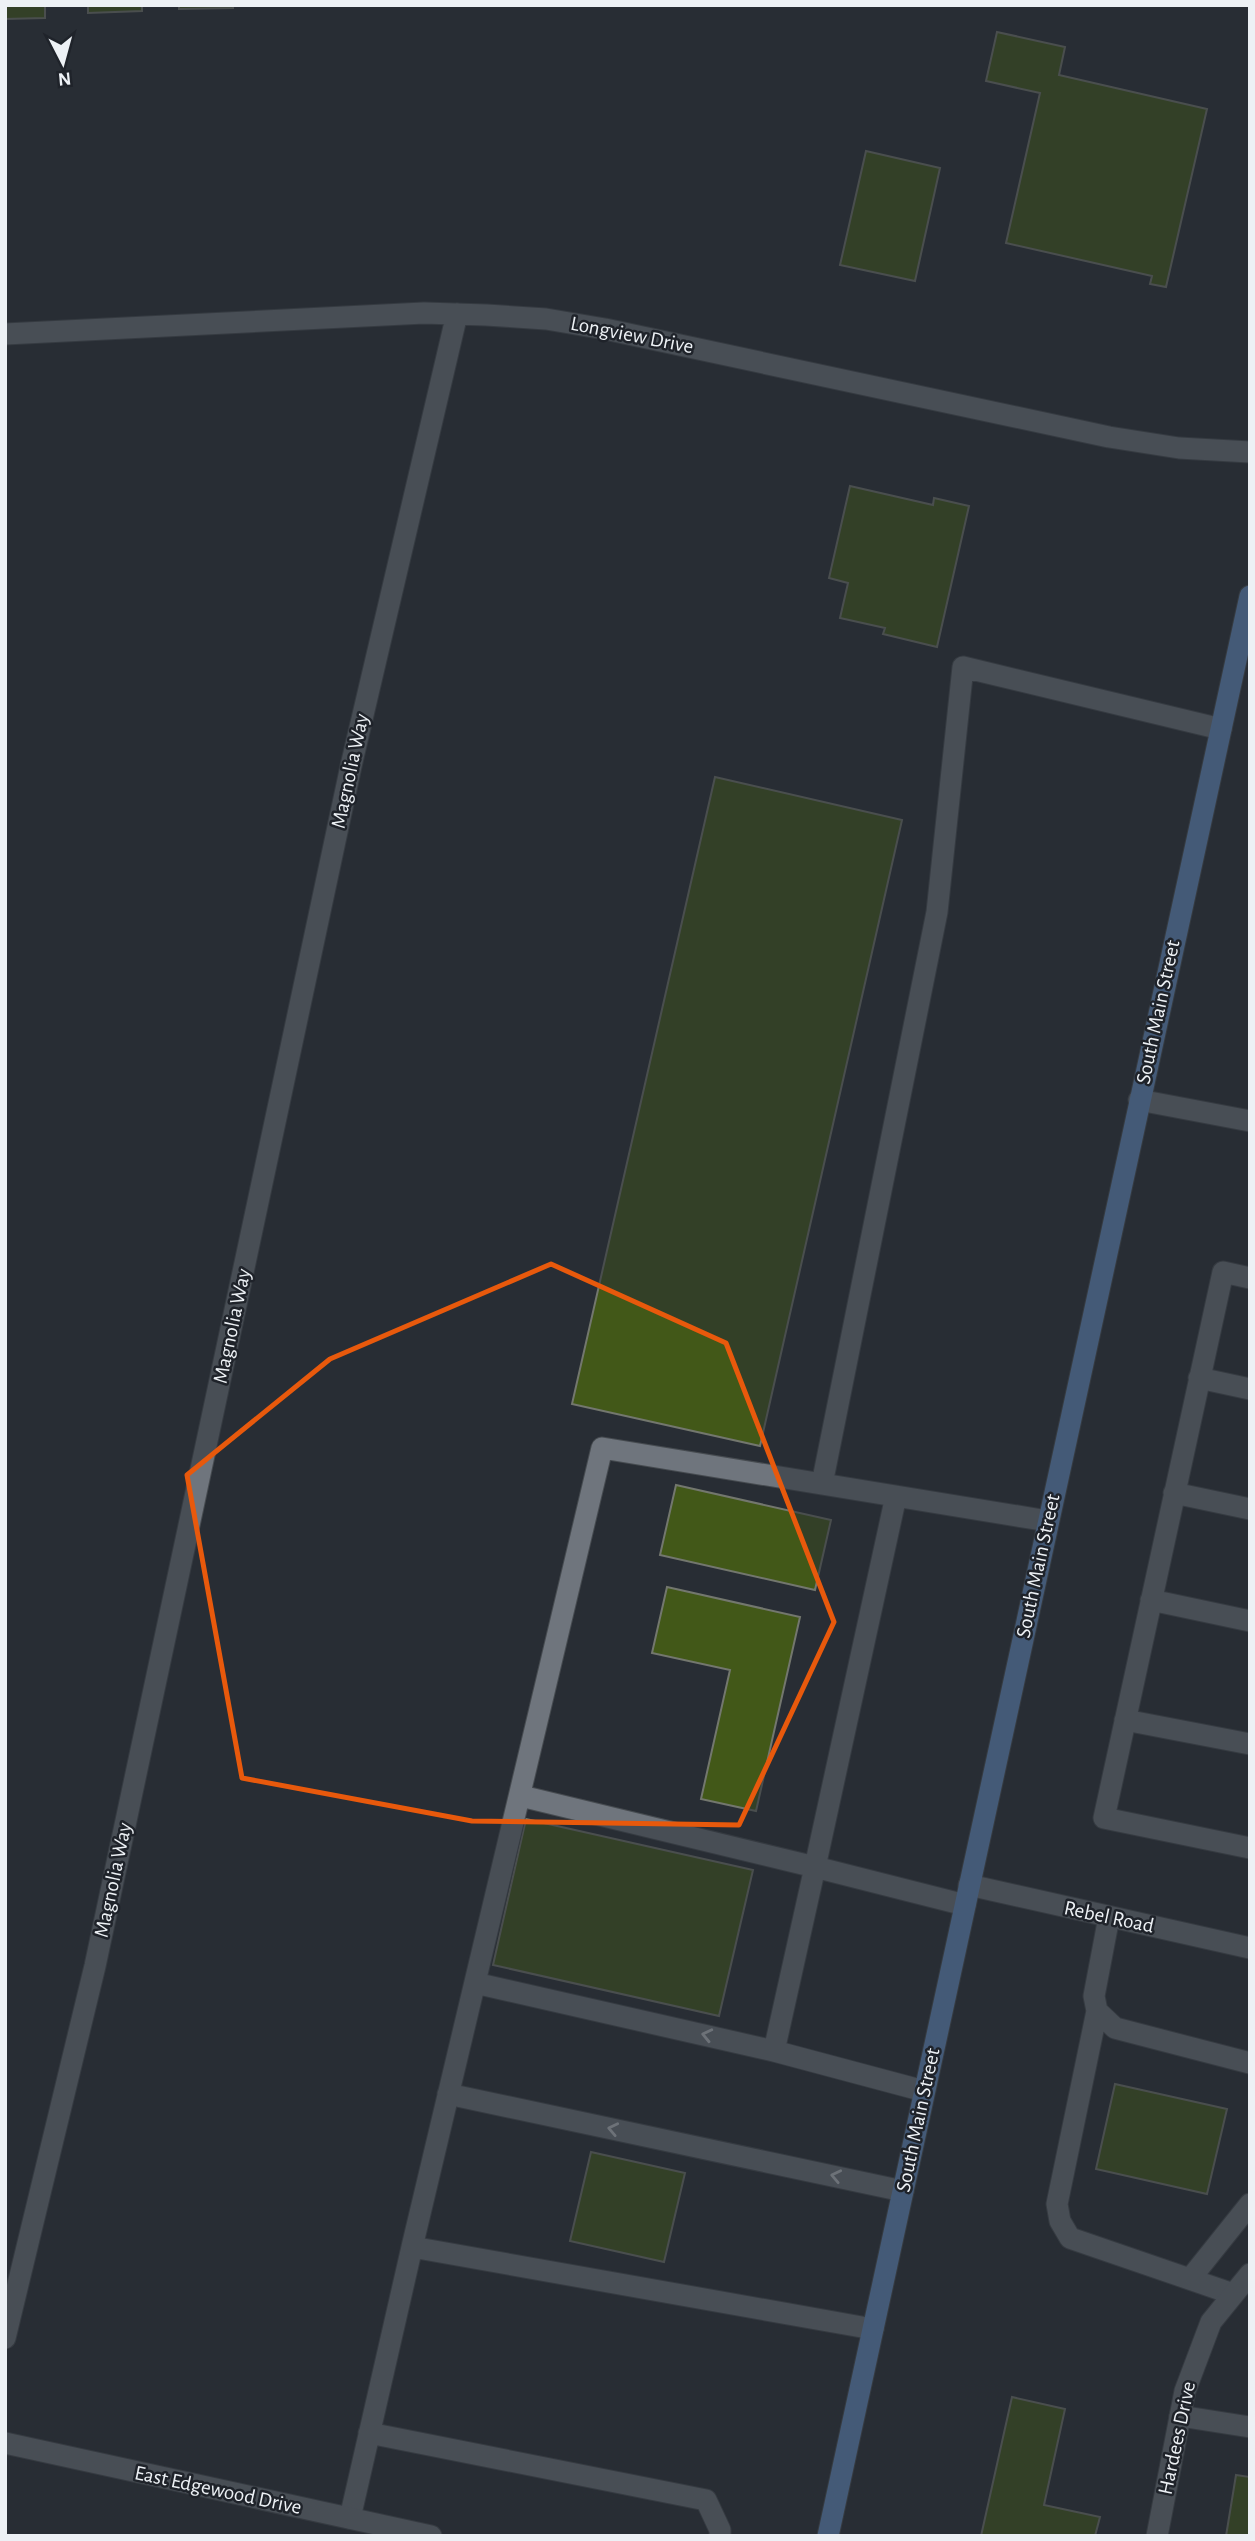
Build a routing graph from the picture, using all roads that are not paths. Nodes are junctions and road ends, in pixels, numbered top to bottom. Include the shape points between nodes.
1 (457, 314) junction
2 (5, 334) edge
3 (1250, 452) edge
4 (1250, 596) edge
5 (1221, 729) junction
6 (1139, 1100) junction
7 (1250, 1121) edge
8 (1250, 1278) edge
9 (1199, 1378) junction
10 (1250, 1389) edge
11 (822, 1484) junction
12 (1174, 1493) junction
13 (896, 1496) junction
14 (1250, 1509) edge
15 (1048, 1521) junction
16 (1151, 1600) junction
17 (1250, 1621) edge
18 (1125, 1720) junction
19 (1250, 1744) edge
20 (521, 1796) junction
21 (1250, 1848) edge
22 (815, 1867) junction
23 (967, 1895) junction
24 (1109, 1917) junction
25 (1250, 1948) edge
26 (475, 1983) junction
27 (1097, 2011) junction
28 (774, 2050) junction
29 (1250, 2063) edge
30 (924, 2091) junction
31 (448, 2094) junction
32 (903, 2191) junction
33 (1250, 2204) edge
34 (412, 2247) junction
35 (1250, 2274) edge
36 (1190, 2279) junction
37 (1233, 2294) junction
38 (873, 2329) junction
39 (5, 2338) edge
40 (1180, 2416) junction
41 (1250, 2427) edge
42 (369, 2432) junction
43 (5, 2444) edge
44 (349, 2518) junction
45 (431, 2536) edge
46 (720, 2536) edge
47 (828, 2536) edge
48 (1157, 2536) edge

1 - 2 street, Longview Drive
1 - 3 street, Longview Drive via 546,319 604,329 1109,437
1 - 39 street, Magnolia Way via 351,766 97,1953
4 - 5 main road, South Main Street
5 - 6 main road, South Main Street
5 - 11 street via 964,667 937,912
6 - 7 street
6 - 15 main road, South Main Street
8 - 9 street via 1223,1272
9 - 10 street
9 - 12 street
11 - 13 street
11 - 20 street via 602,1448
12 - 14 street
12 - 16 street
13 - 15 street
13 - 22 street
15 - 23 main road, South Main Street
16 - 17 street
16 - 18 street
18 - 19 street
18 - 21 street via 1104,1818
20 - 22 street, Rebel Road
20 - 26 street
22 - 23 street, Rebel Road
22 - 28 street
23 - 24 street, Rebel Road
23 - 30 main road, South Main Street
24 - 25 street, Rebel Road
24 - 27 street via 1094,1996
28 -> 26 street
26 - 31 street
27 - 29 street via 1115,2028
27 - 36 street via 1057,2204 1060,2221 1070,2238
28 - 30 street
30 - 32 main road, South Main Street
32 -> 31 street
31 - 34 street
32 - 38 main road, South Main Street
33 - 36 street
34 - 38 street
34 - 42 street
35 - 37 street, Hardees Drive
36 - 37 street
37 - 40 street, Hardees Drive via 1211,2322
38 - 47 main road, South Main Street
40 - 41 street
40 - 48 street, Hardees Drive
42 - 44 street
42 - 46 street via 706,2500
43 - 44 street, East Edgewood Drive
44 - 45 street, East Edgewood Drive

